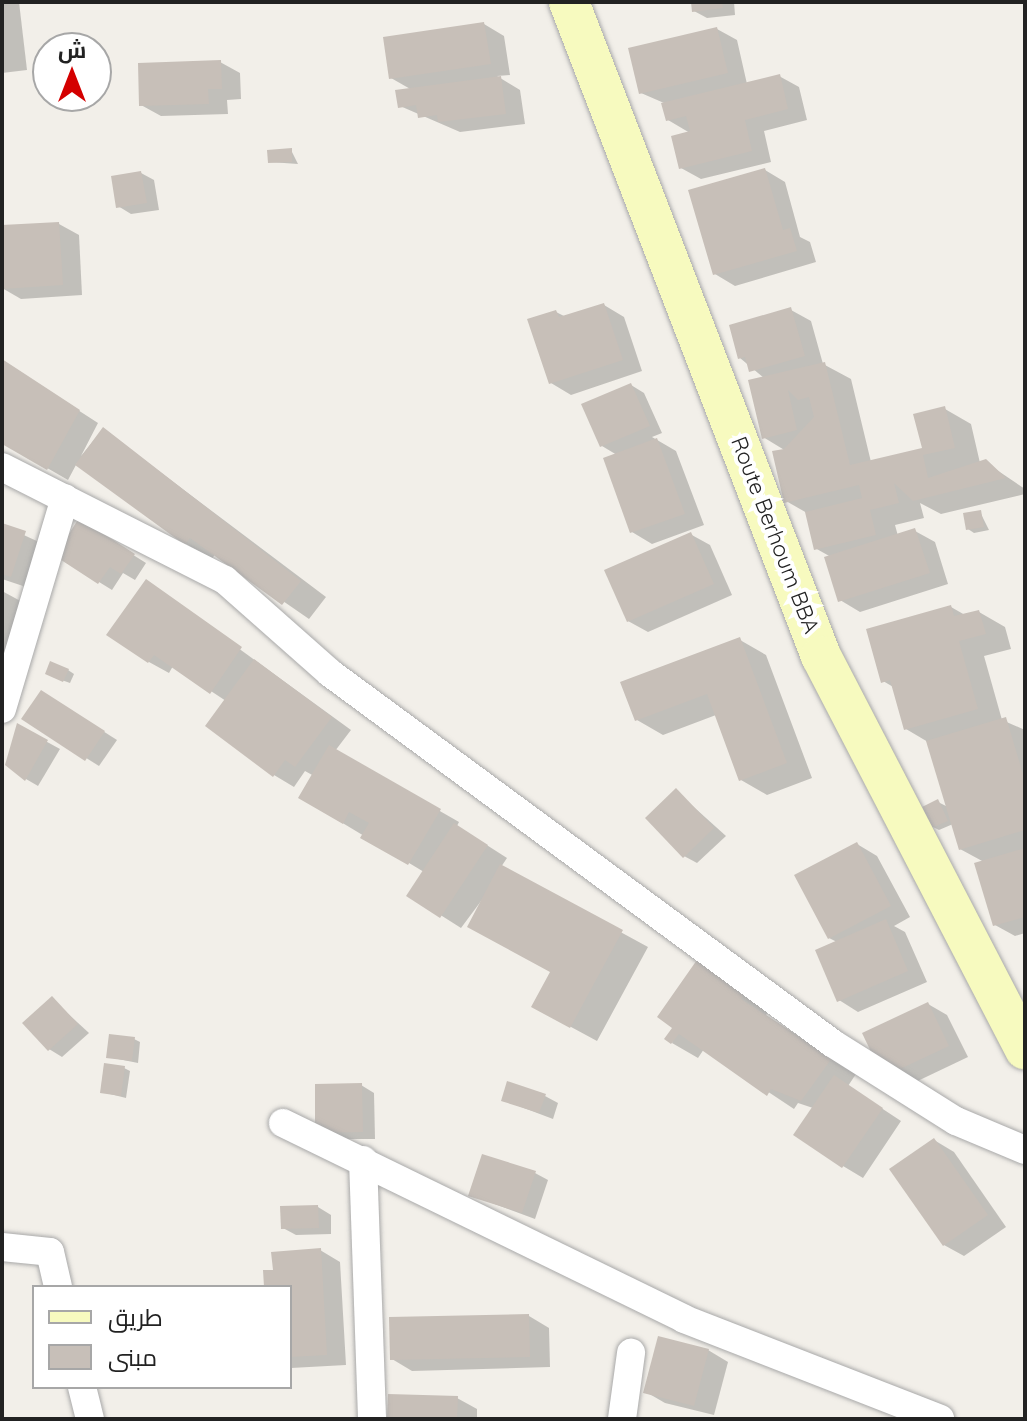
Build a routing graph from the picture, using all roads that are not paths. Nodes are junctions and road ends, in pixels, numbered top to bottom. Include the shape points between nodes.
1 (569, 2) edge
2 (2, 467) edge
3 (65, 498) junction
4 (2, 709) edge
5 (1025, 1049) edge
6 (283, 1123) dead end
7 (1025, 1150) edge
8 (363, 1160) junction
9 (2, 1247) edge
10 (58, 1285) edge
11 (631, 1353) dead end
12 (82, 1389) edge
13 (90, 1419) edge
14 (372, 1419) edge
15 (622, 1419) edge
16 (940, 1419) edge

1 - 5 main road, Route Berhoum BBA via 821,656
2 - 3 street
3 - 4 street
3 - 7 street via 225,580 330,673 832,1043 956,1121
6 - 8 street
8 - 14 street
8 - 16 street via 684,1319
9 - 10 street via 50,1252
11 - 15 street
12 - 13 street

